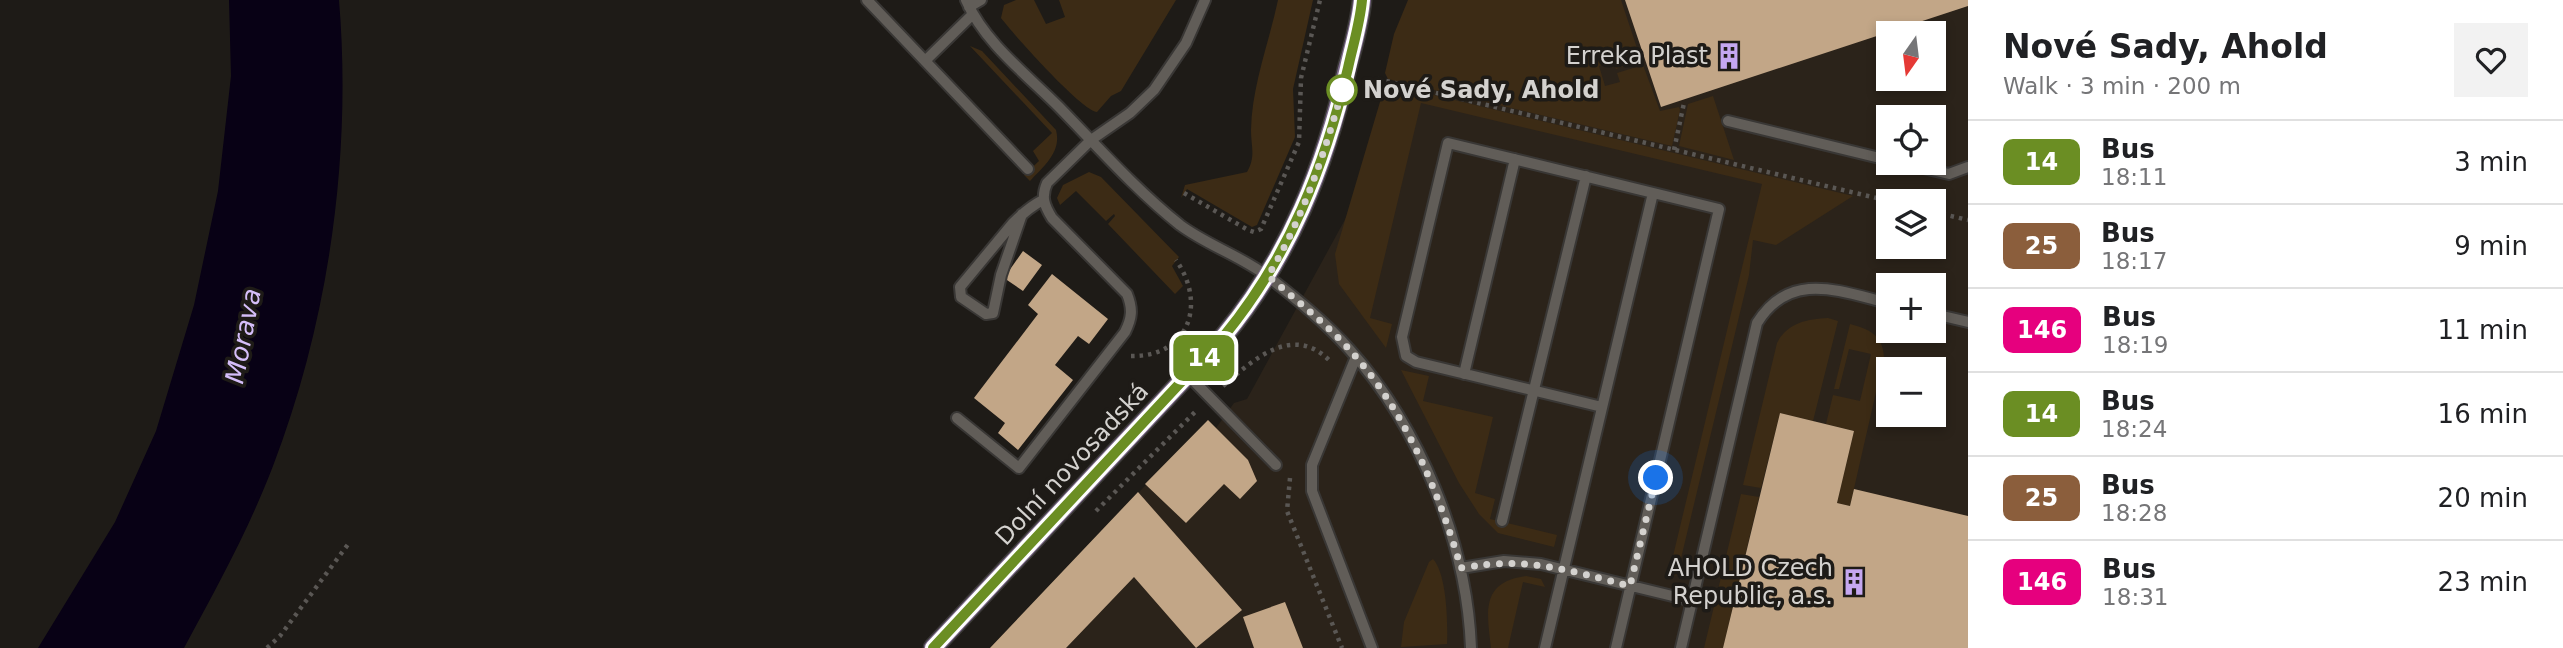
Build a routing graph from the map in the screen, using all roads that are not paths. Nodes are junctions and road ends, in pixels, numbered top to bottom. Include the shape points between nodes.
1 (867, 0) edge
2 (981, 0) edge
3 (1205, 0) edge
4 (1362, 0) edge
5 (969, 7) edge
6 (925, 61) junction
7 (1728, 121) dead end
8 (1091, 140) junction
9 (1876, 157) edge
10 (1516, 159) junction
11 (1968, 167) edge
12 (1028, 169) dead end
13 (1946, 173) edge
14 (1586, 176) junction
15 (1653, 193) junction
16 (1043, 200) junction
17 (1022, 214) junction
18 (1268, 276) junction
19 (1876, 301) edge
20 (1946, 317) edge
21 (1968, 322) edge
22 (1356, 357) junction
23 (1464, 374) junction
24 (1188, 375) junction
25 (1535, 391) junction
26 (1602, 407) junction
27 (957, 418) dead end
28 (1276, 466) dead end
29 (1502, 521) dead end
30 (1461, 568) junction
31 (1564, 569) junction
32 (1630, 586) junction
33 (1693, 601) junction
34 (933, 648) edge
35 (1372, 648) edge
36 (1471, 648) edge
37 (1545, 648) edge
38 (1616, 648) edge
39 (1681, 648) edge

1 - 6 lane
2 - 5 lane
3 - 8 lane via 1186,43 1154,90
4 - 18 main road, Dolní novosadská via 1318,172
5 - 6 lane
5 - 8 lane via 992,40
6 - 12 lane
7 - 9 lane
8 - 16 lane via 1047,183
8 - 18 lane via 1182,226
10 - 14 lane
10 - 23 lane
10 - 23 lane via 1448,143 1401,344 1410,360
11 - 13 lane
14 - 15 lane
14 - 25 lane
15 - 26 lane
15 - 32 lane via 1719,209
16 - 17 lane
16 - 27 lane via 1052,218 1127,294 1131,320 1019,468
17 - 17 lane via 960,287 961,297 986,314 997,308 1002,275
18 - 22 lane
18 - 24 main road, Dolní novosadská via 1239,318
19 - 33 lane via 1813,288 1781,297 1766,309 1751,344
20 - 21 lane
22 - 30 lane via 1419,455
22 - 35 lane via 1312,465 1312,491
23 - 25 lane
24 - 28 lane
24 - 34 main road, Dolní novosadská
25 - 26 lane
25 - 29 lane
26 - 31 lane
30 - 31 lane via 1504,561
30 - 36 lane
31 - 32 lane
31 - 37 lane
32 - 33 lane
32 - 38 lane
33 - 39 lane

